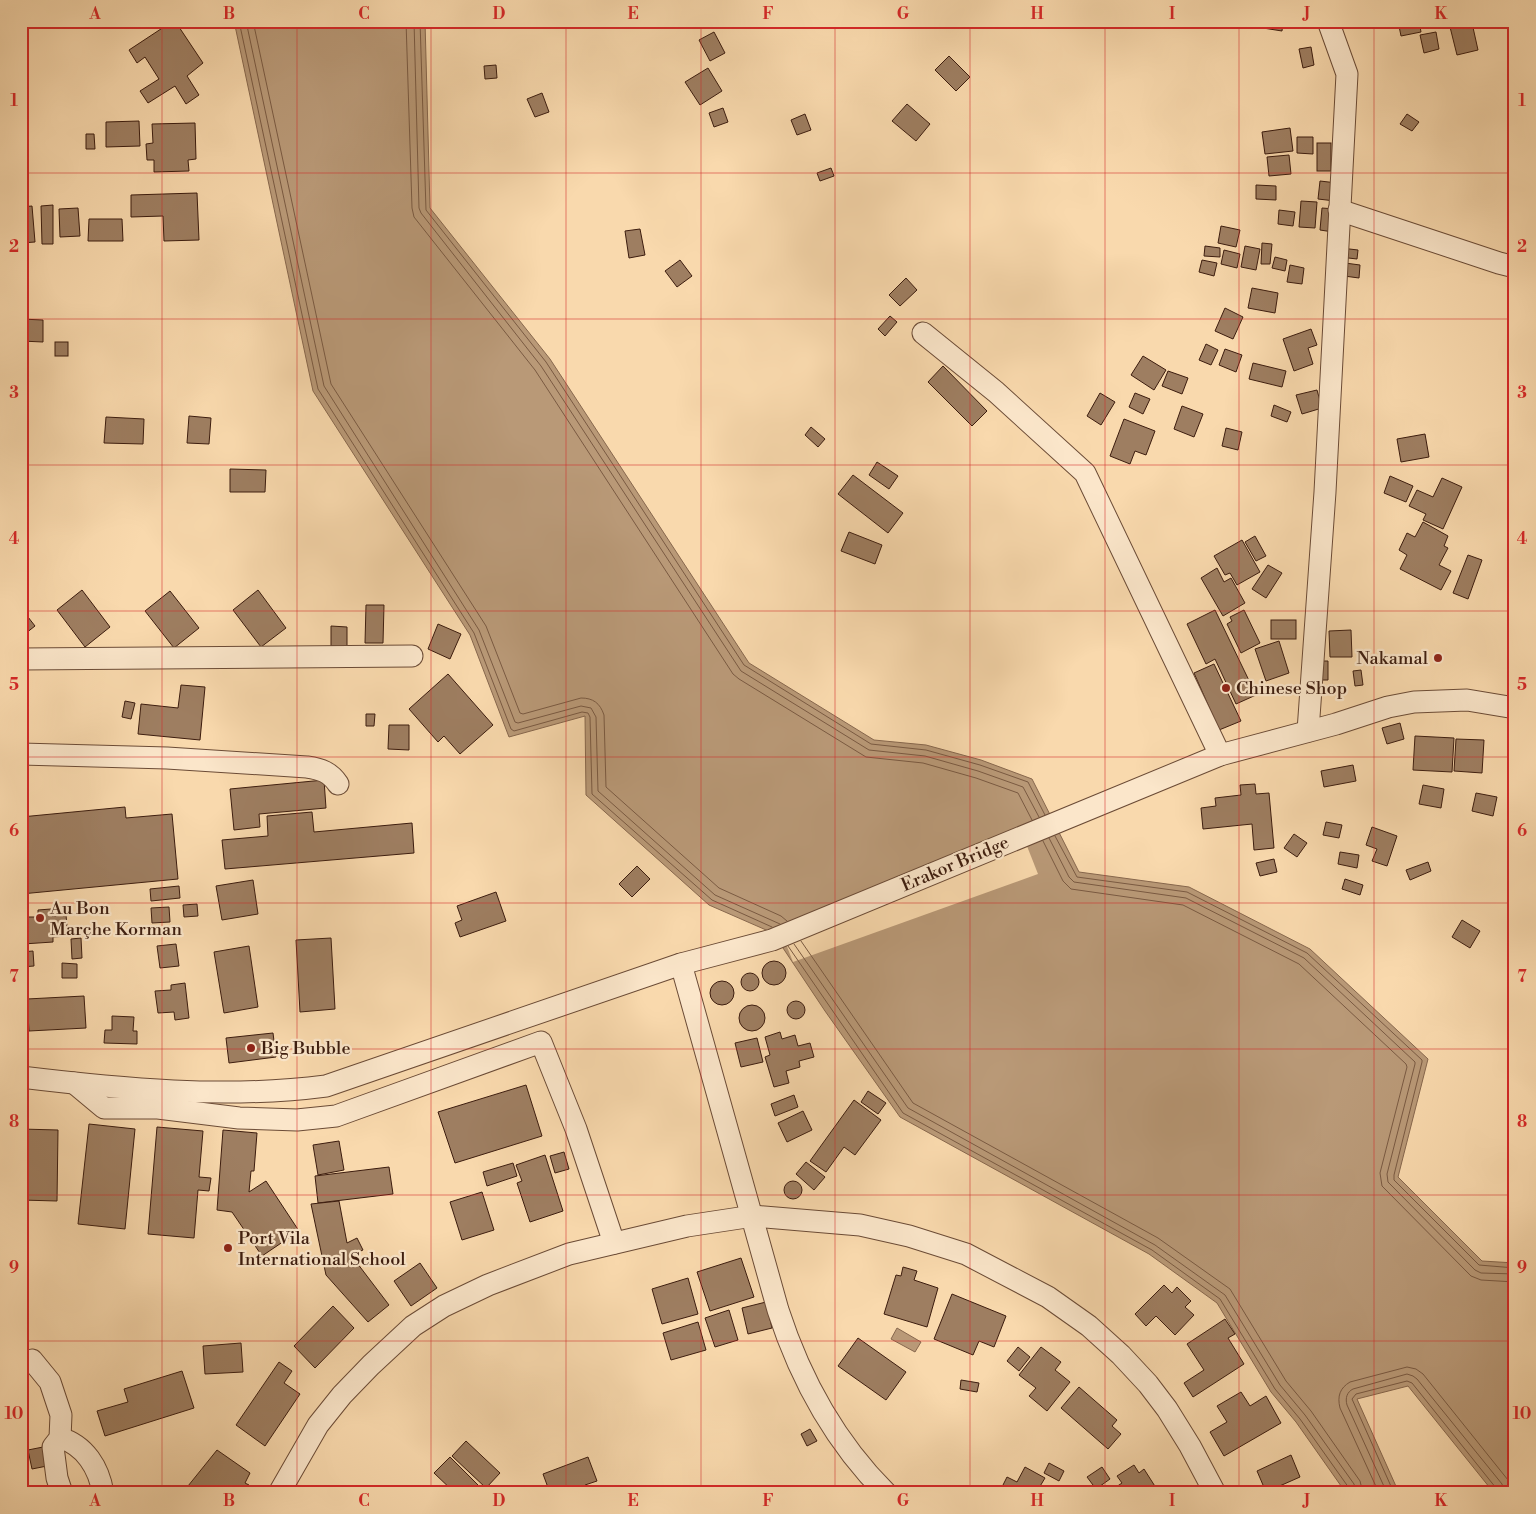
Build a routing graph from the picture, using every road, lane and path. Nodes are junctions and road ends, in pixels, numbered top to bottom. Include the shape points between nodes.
1 (1328, 21) edge
2 (1339, 210) junction
3 (1515, 266) edge
4 (923, 333) dead end
5 (412, 656) dead end
6 (21, 659) edge
7 (1515, 708) edge
8 (1308, 732) junction
9 (21, 754) edge
10 (1220, 755) junction
11 (338, 784) dead end
12 (681, 964) junction
13 (513, 1022) junction
14 (519, 1049) junction
15 (428, 1051) junction
16 (382, 1067) junction
17 (448, 1075) junction
18 (21, 1077) edge
19 (74, 1083) junction
20 (331, 1084) junction
21 (258, 1091) junction
22 (393, 1096) junction
23 (336, 1116) junction
24 (258, 1119) junction
25 (752, 1216) junction
26 (614, 1243) junction
27 (32, 1360) dead end
28 (60, 1438) junction
29 (62, 1493) edge
30 (103, 1493) edge
31 (279, 1493) edge
32 (886, 1493) edge
33 (1215, 1493) edge

1 - 2 street via 1347,74
2 - 3 street
2 - 8 street via 1325,492
4 - 10 street via 996,392 1085,473
5 - 6 street
7 - 8 street, Erakor Bridge via 1467,700 1414,702
8 - 10 street, Erakor Bridge
9 - 11 street via 167,758 307,767 332,775
10 - 12 street, Erakor Bridge via 772,940
12 - 13 street, Erakor Bridge
12 - 25 street
13 - 14 street
13 - 15 street, Erakor Bridge
14 - 17 street
14 - 26 street via 541,1042 576,1129
15 - 16 street, Erakor Bridge
15 - 17 street
16 - 20 street, Erakor Bridge
16 - 22 street
17 - 22 street
18 - 19 street, Erakor Bridge
19 - 21 street, Erakor Bridge
19 - 24 street via 104,1108 158,1108
20 - 21 street, Erakor Bridge via 295,1090
20 - 23 street
21 - 24 street
22 - 23 street
23 - 24 street
25 - 26 street via 687,1226
25 - 32 street via 778,1310 800,1370 832,1428
25 - 33 street via 860,1225 909,1236 966,1254 1048,1297 1089,1326 1148,1384 1190,1446
26 - 31 street via 569,1254 488,1285 444,1306 413,1326 371,1365 318,1425
27 - 28 street via 50,1382 61,1415
28 - 29 street via 53,1447
28 - 30 street via 84,1452 98,1474

